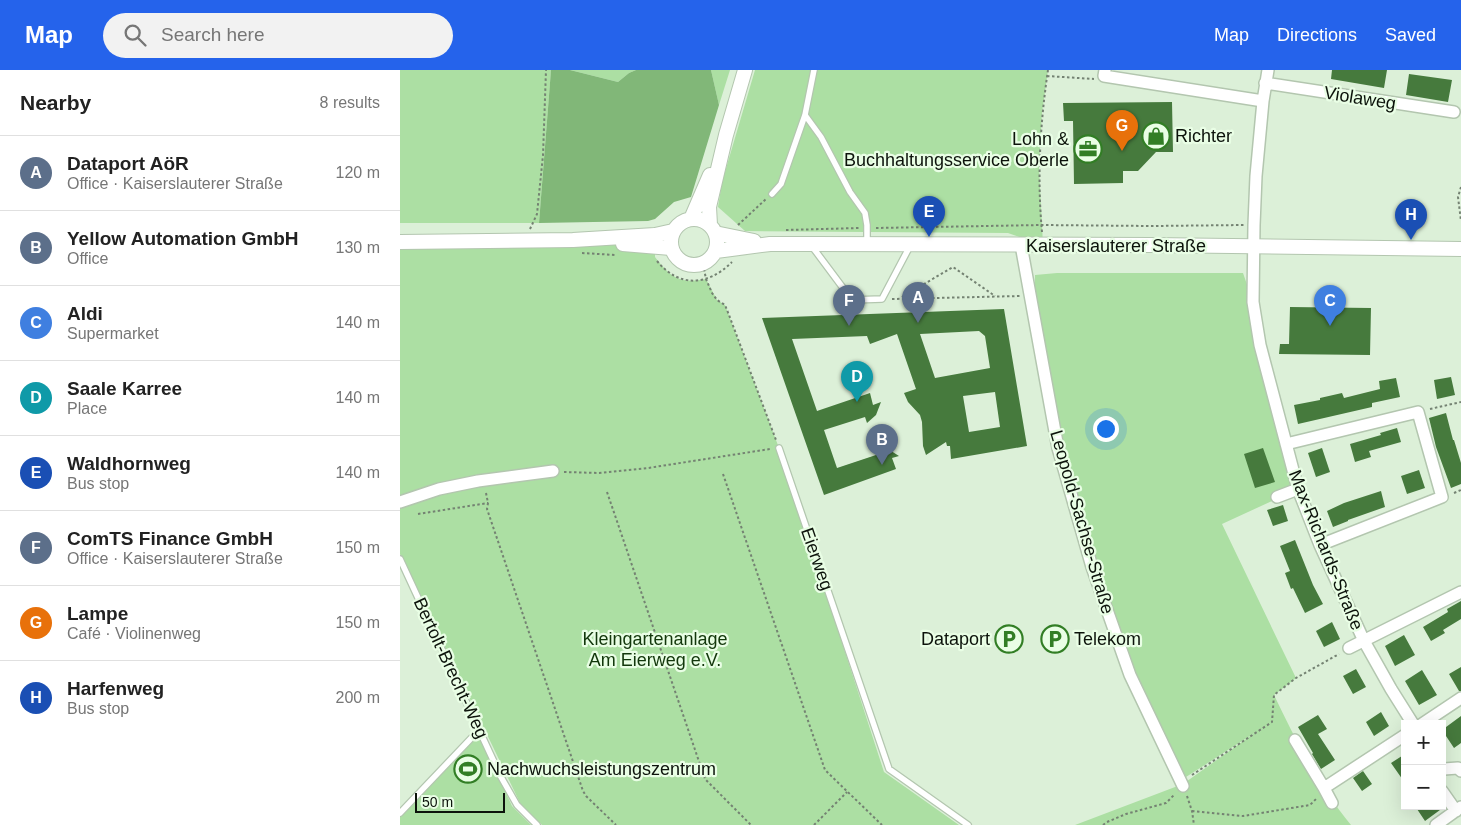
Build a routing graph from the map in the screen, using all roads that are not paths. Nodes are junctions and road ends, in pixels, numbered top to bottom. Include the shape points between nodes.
1 (745, 70) edge
2 (814, 70) edge
3 (1268, 70) edge
4 (1104, 73) edge
5 (1266, 83) junction
6 (1263, 101) junction
7 (1454, 112) dead end
8 (805, 115) junction
9 (726, 135) junction
10 (772, 194) road end
11 (691, 219) junction
12 (713, 229) junction
13 (674, 231) junction
14 (573, 240) junction
15 (400, 242) edge
16 (770, 244) junction
17 (810, 244) junction
18 (867, 244) junction
19 (911, 244) junction
20 (1021, 245) junction
21 (1253, 247) junction
22 (671, 248) junction
23 (1461, 249) edge
24 (716, 251) junction
25 (1286, 444) junction
26 (779, 448) road end
27 (553, 471) road end
28 (1298, 489) junction
29 (1277, 498) dead end
30 (400, 502) edge
31 (1320, 545) junction
32 (400, 558) edge
33 (1461, 592) edge
34 (1364, 641) junction
35 (1348, 648) road end
36 (1461, 698) edge
37 (1411, 720) edge
38 (1428, 720) edge
39 (480, 730) junction
40 (1401, 738) edge
41 (1295, 740) dead end
42 (1446, 769) edge
43 (1461, 771) edge
44 (1184, 786) road end
45 (1324, 788) junction
46 (1446, 796) edge
47 (1332, 803) dead end
48 (1458, 809) edge
49 (400, 813) edge
50 (537, 825) edge
51 (968, 825) edge
52 (1436, 825) edge

1 - 9 street
2 - 8 lane
3 - 5 street, Max-Richards-Straße
4 - 6 street
5 - 6 street, Max-Richards-Straße
5 - 7 street, Violaweg
6 - 21 street, Max-Richards-Straße
8 - 10 lane via 781,184
8 - 18 lane via 865,213
9 - 11 street
9 - 12 street via 709,206
11 - 12 street via 704,221
11 - 13 street via 678,225
12 - 16 street, Kaiserslauterer Straße via 734,238
12 - 24 street
13 - 14 street
13 - 22 street
14 - 15 street
14 - 22 street
16 - 17 street, Kaiserslauterer Straße
16 - 24 street, Kaiserslauterer Straße
17 - 18 street, Kaiserslauterer Straße
17 - 19 lane via 852,300 882,299
18 - 19 street, Kaiserslauterer Straße
19 - 20 street, Kaiserslauterer Straße
20 - 21 street, Kaiserslauterer Straße
20 - 44 street, Leopold-Sachse-Straße via 1058,448 1092,567 1130,675
21 - 23 street, Kaiserslauterer Straße
21 - 25 street, Max-Richards-Straße via 1254,302 1260,345
22 - 24 street via 680,261 695,266 703,264
25 - 28 street, Max-Richards-Straße
25 - 31 street via 1418,412 1442,497
26 - 51 lane, Eierweg via 889,769
27 - 30 street via 478,481
28 - 29 street
28 - 31 street, Max-Richards-Straße
31 - 34 street, Max-Richards-Straße
32 - 39 lane, Bertolt-Brecht-Weg
33 - 34 street
34 - 35 street
34 - 37 street, Max-Richards-Straße
36 - 38 street
39 - 49 lane
39 - 50 lane, Bertolt-Brecht-Weg via 517,805
40 - 45 street
41 - 45 street
42 - 43 street via 1458,768
45 - 47 street
46 - 48 street
48 - 52 street

